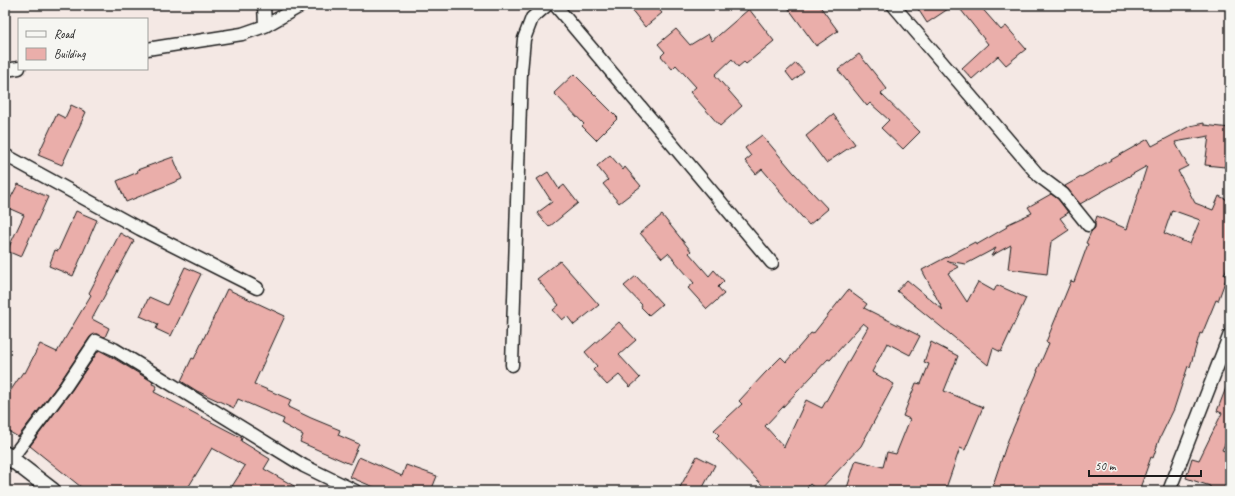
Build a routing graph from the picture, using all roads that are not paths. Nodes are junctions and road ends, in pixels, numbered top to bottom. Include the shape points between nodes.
1 (264, 5) edge
2 (302, 5) edge
3 (548, 5) edge
4 (555, 5) edge
5 (893, 5) edge
6 (265, 26) junction
7 (148, 49) edge
8 (18, 68) edge
9 (5, 70) edge
10 (5, 155) edge
11 (1088, 225) dead end
12 (772, 263) dead end
13 (257, 288) dead end
14 (1230, 334) edge
15 (512, 365) dead end
16 (8, 456) edge
17 (53, 491) edge
18 (355, 491) edge
19 (1169, 491) edge

1 - 6 street
2 - 6 street
3 - 15 street via 532,18 524,39
4 - 12 street
5 - 11 street via 1039,176 1063,194
6 - 7 street via 242,34
8 - 9 street
10 - 13 street via 140,229
14 - 19 street
16 - 17 street
16 - 18 street via 66,386 96,341 114,349 304,466

